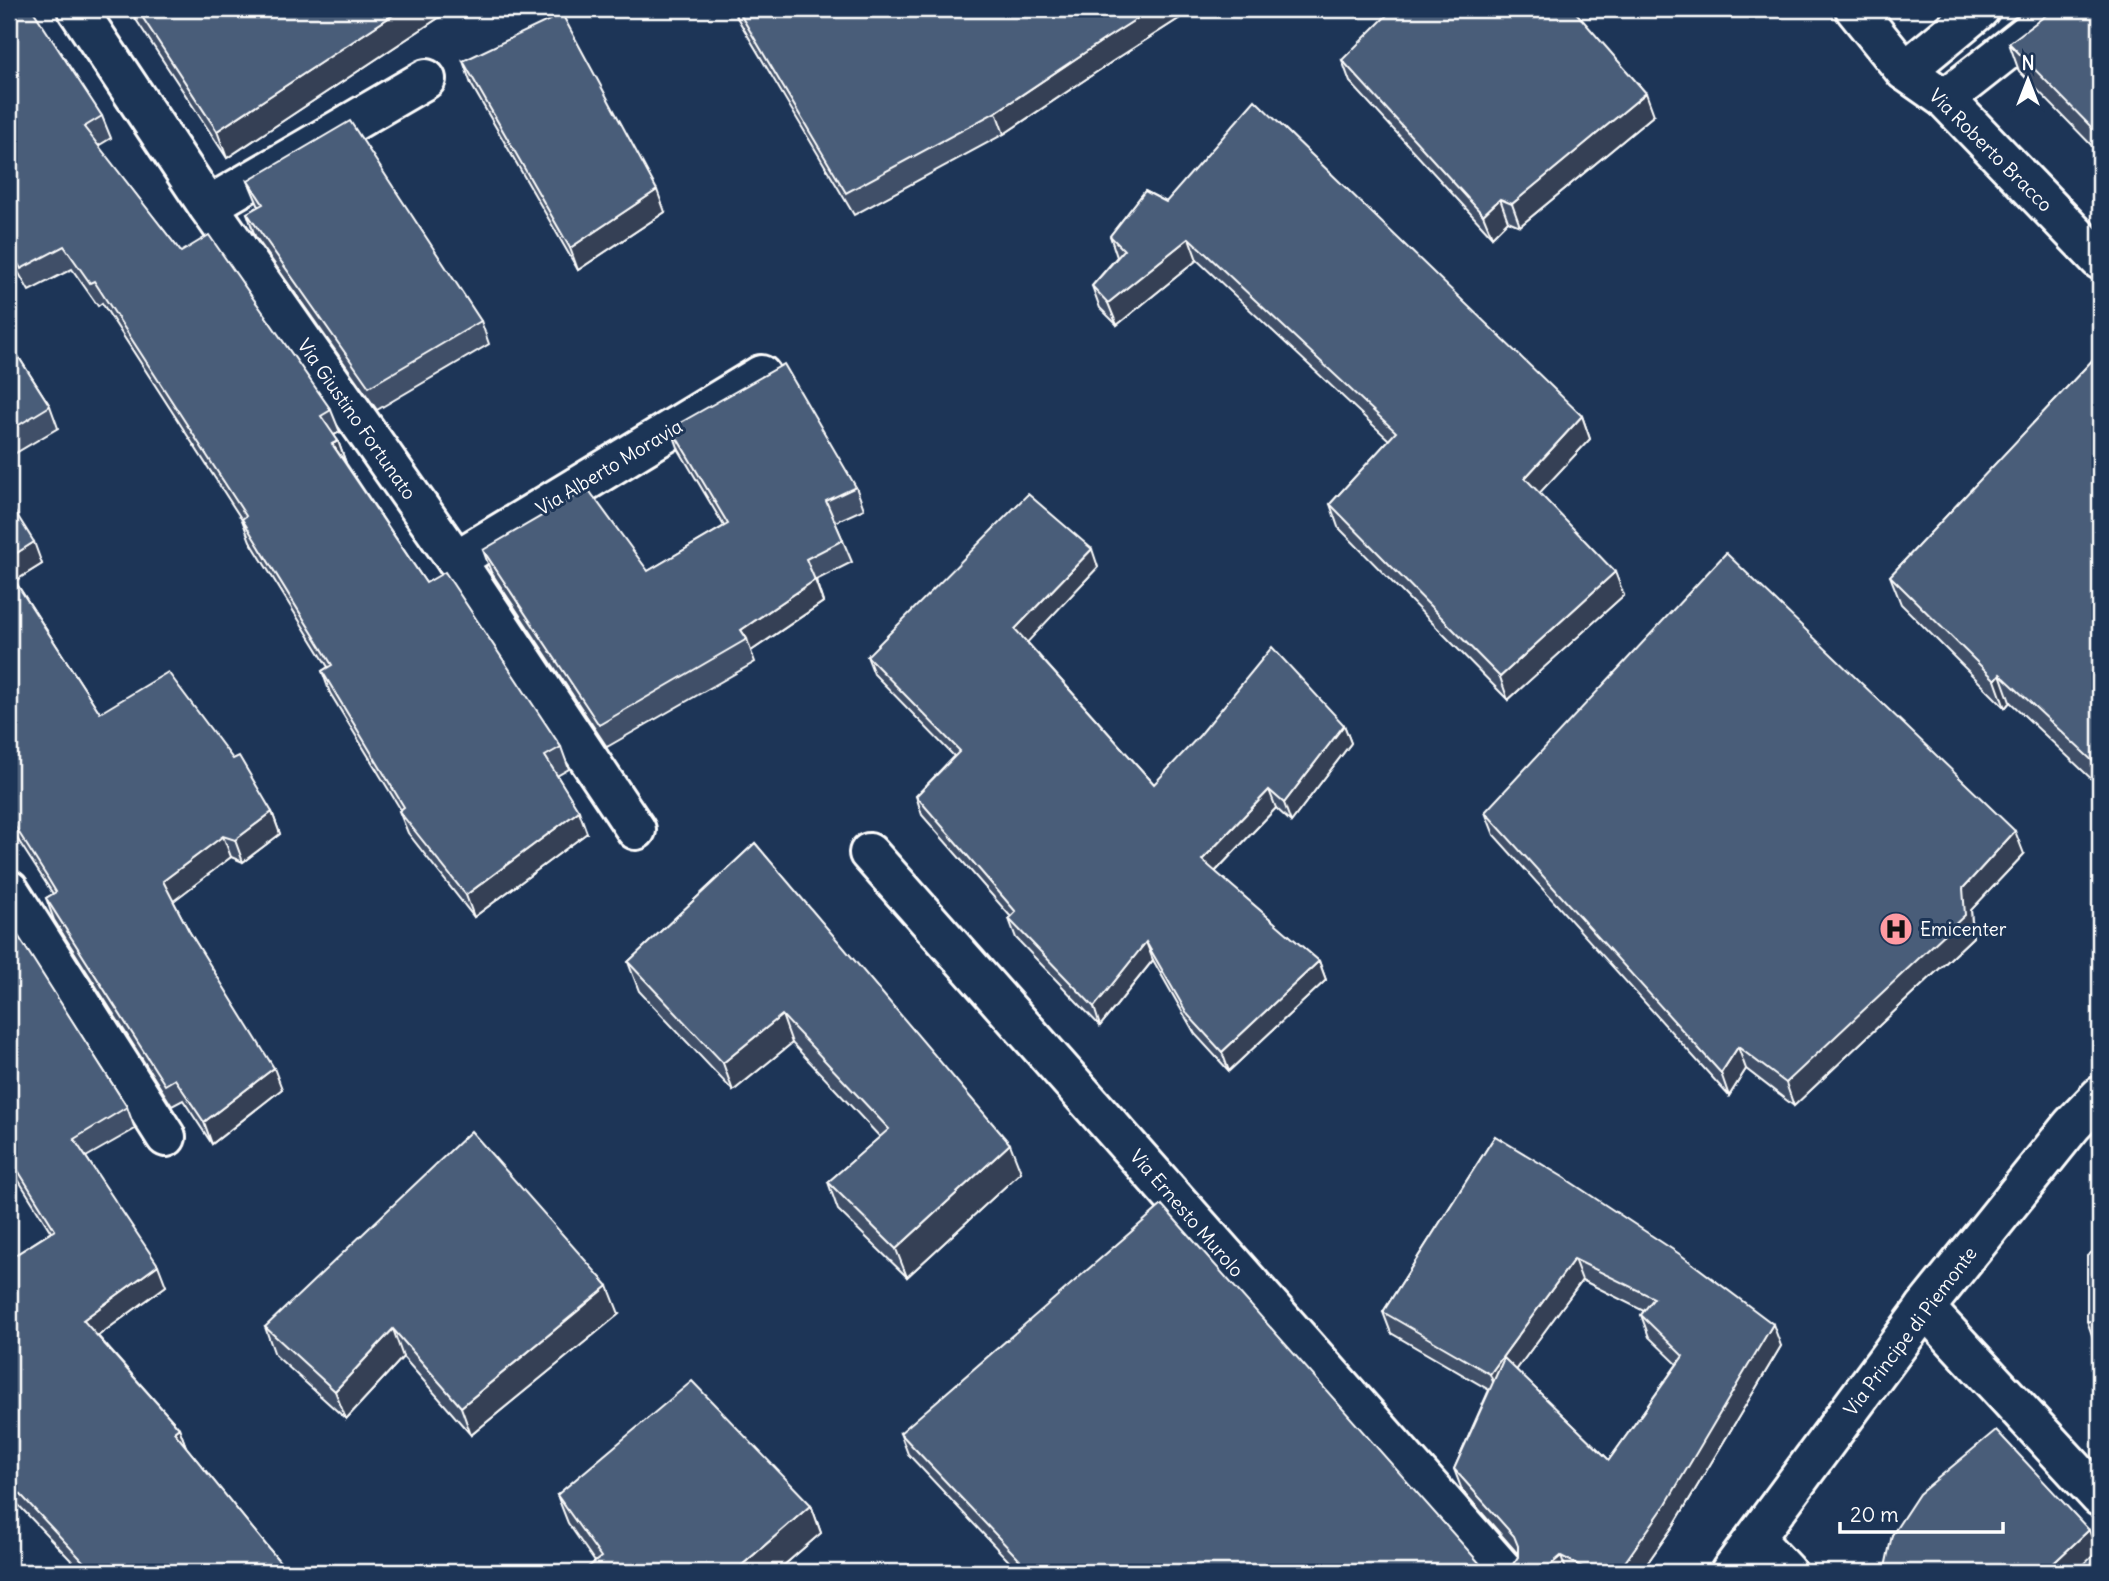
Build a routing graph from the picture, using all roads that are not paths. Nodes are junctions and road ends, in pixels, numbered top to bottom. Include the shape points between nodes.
1 (77, 9) edge
2 (1855, 9) edge
3 (1980, 9) edge
4 (2059, 9) edge
5 (1905, 71) junction
6 (426, 79) dead end
7 (1945, 99) junction
8 (208, 206) junction
9 (2100, 260) edge
10 (761, 374) edge
11 (456, 560) junction
12 (636, 830) dead end
13 (869, 853) dead end
14 (9, 890) edge
15 (2100, 1096) edge
16 (166, 1137) dead end
17 (1925, 1308) junction
18 (2100, 1497) edge
19 (1755, 1539) junction
20 (1505, 1572) edge
21 (1730, 1572) edge
22 (1786, 1572) edge

1 - 8 street, Via Giustino Fortunato
2 - 5 street, Via Roberto Bracco
3 - 5 street
4 - 7 street
5 - 7 street, Via Roberto Bracco
6 - 8 street
7 - 9 street, Via Roberto Bracco
8 - 11 street, Via Giustino Fortunato
10 - 11 street, Via Alberto Moravia
11 - 12 street, Via Giustino Fortunato
13 - 20 street, Via Ernesto Murolo
14 - 16 street
15 - 17 street, Via Principe di Piemonte
17 - 18 street
17 - 19 street, Via Principe di Piemonte
19 - 21 street, Via Principe di Piemonte
19 - 22 street

